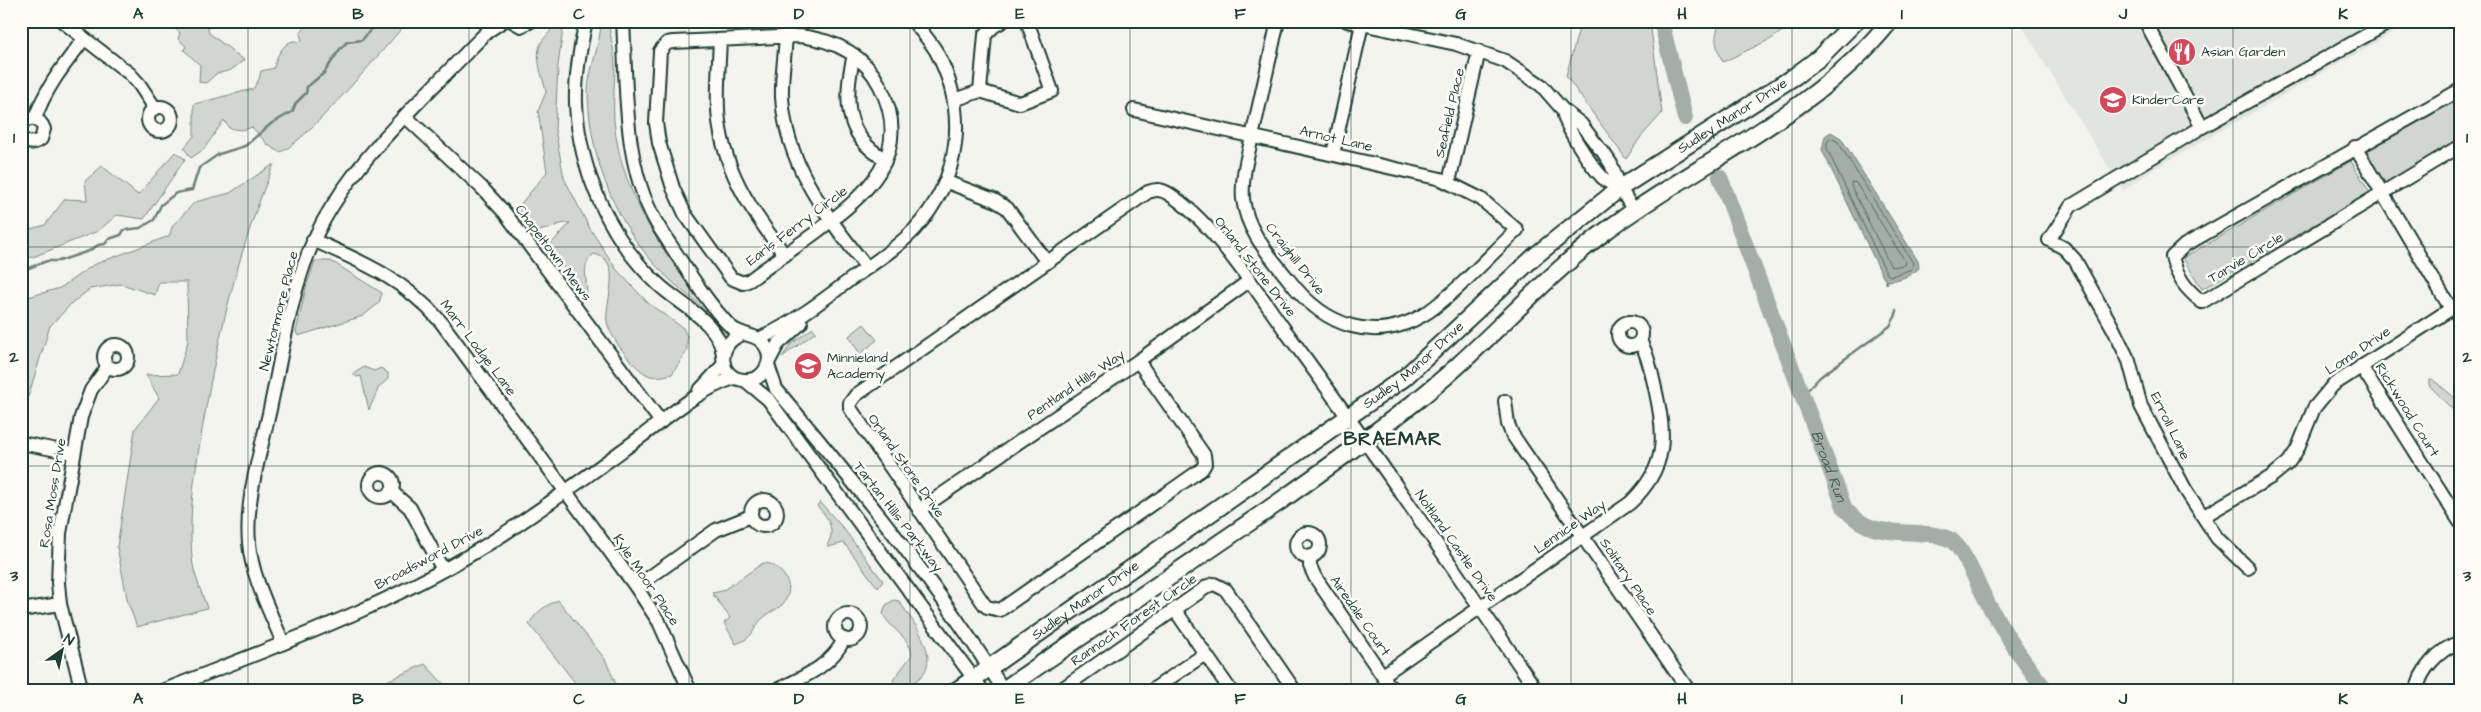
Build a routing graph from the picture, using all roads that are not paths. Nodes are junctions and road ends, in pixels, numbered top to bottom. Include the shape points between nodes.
1 (62, 21) edge
2 (503, 21) edge
3 (512, 21) edge
4 (532, 21) edge
5 (586, 21) edge
6 (623, 21) edge
7 (786, 21) edge
8 (913, 21) edge
9 (1003, 21) edge
10 (1027, 21) edge
11 (1278, 21) edge
12 (1347, 21) edge
13 (1856, 21) edge
14 (1890, 21) edge
15 (2145, 21) edge
16 (2392, 21) edge
17 (1362, 24) junction
18 (786, 37) junction
19 (84, 39) junction
20 (720, 40) junction
21 (1479, 51) junction
22 (854, 55) junction
23 (2460, 90) edge
24 (980, 91) junction
25 (954, 100) junction
26 (155, 108) dead end
27 (1134, 110) dead end
28 (1564, 110) junction
29 (406, 117) junction
30 (35, 119) junction
31 (21, 124) edge
32 (2202, 127) junction
33 (1253, 136) junction
34 (1592, 137) junction
35 (21, 138) edge
36 (2460, 146) edge
37 (2356, 147) junction
38 (1333, 154) junction
39 (885, 159) junction
40 (1611, 164) junction
41 (947, 182) junction
42 (1449, 182) junction
43 (1620, 188) junction
44 (2382, 194) junction
45 (1634, 211) junction
46 (831, 221) junction
47 (1517, 230) joint
48 (313, 240) junction
49 (785, 254) junction
50 (1047, 262) junction
51 (867, 268) junction
52 (1249, 282) junction
53 (2455, 306) edge
54 (812, 309) junction
55 (744, 334) junction
56 (759, 339) junction
57 (1640, 341) dead end
58 (723, 360) junction
59 (1138, 361) junction
60 (768, 363) junction
61 (108, 366) dead end
62 (2361, 366) junction
63 (740, 379) junction
64 (1505, 401) dead end
65 (685, 404) junction
66 (1350, 418) junction
67 (660, 422) junction
68 (1365, 440) junction
69 (21, 443) edge
70 (73, 452) junction
71 (392, 492) dead end
72 (566, 492) junction
73 (919, 510) junction
74 (751, 516) dead end
75 (2204, 516) junction
76 (2460, 522) edge
77 (1583, 537) junction
78 (1310, 556) dead end
79 (2248, 568) dead end
80 (443, 570) junction
81 (636, 587) junction
82 (60, 604) junction
83 (1480, 608) junction
84 (21, 610) edge
85 (1175, 610) junction
86 (844, 639) dead end
87 (2460, 642) edge
88 (283, 643) junction
89 (1205, 654) junction
90 (989, 668) junction
91 (1383, 675) junction
92 (979, 684) edge
93 (1003, 690) edge
94 (82, 691) edge
95 (162, 691) edge
96 (690, 691) edge
97 (775, 691) edge
98 (956, 691) edge
99 (1060, 691) edge
100 (1151, 691) edge
101 (1231, 691) edge
102 (1295, 691) edge
103 (1393, 691) edge
104 (1537, 691) edge
105 (1689, 691) edge
106 (2417, 691) edge

1 - 19 street
2 - 29 street, Newtonmore Place via 470,48
3 - 4 street via 521,26
5 - 58 street via 580,49 576,104 584,153 600,201 621,239 644,270 717,334
6 - 55 street via 633,157 650,210 660,230 720,315
7 - 18 street
8 - 25 street via 935,50
9 - 24 street via 985,35
10 - 24 street via 1052,91 1020,103
11 - 33 street, Craighill Drive
12 - 17 street
13 - 43 main road, Sudley Manor Drive via 1819,58 1795,76
14 - 45 main road, Sudley Manor Drive via 1863,52 1817,93
15 - 32 street
16 - 32 street
17 - 21 street
17 - 38 street
18 - 20 street, Earls Ferry Circle
18 - 22 street, Earls Ferry Circle via 818,38 844,47
18 - 46 street via 782,96 788,136 800,170
19 - 26 street via 130,74
19 - 30 street via 42,99
20 - 49 street via 718,111 724,149 751,209
20 - 49 street, Earls Ferry Circle via 667,43 660,51 656,122 665,166 685,214 731,278 746,282
21 - 28 street via 1531,76
21 - 42 street, Seafield Place
22 - 39 street, Earls Ferry Circle via 875,76 886,103 891,133
22 - 39 street via 848,86 849,112 864,145
23 - 37 street, Tarvie Circle
24 - 25 street
25 - 41 street via 955,140
27 - 33 street, Arnot Lane
28 - 34 street
28 - 43 street via 1566,122 1597,170 1603,178
29 - 48 street, Newtonmore Place via 343,189
29 - 67 street, Chapeltown Mews via 505,213
30 - 31 street
30 - 35 street via 44,130 41,139 31,143
32 - 75 street, Erroll Lane via 2071,206 2049,240 2064,248 2075,260 2125,350 2140,406 2185,489
33 - 38 street, Arnot Lane
33 - 47 street, Craighill Drive via 1243,185 1247,218 1254,233 1302,298 1340,322 1383,328 1420,316 1442,300
34 - 40 street
34 - 40 street via 1604,145 1611,155
36 - 44 street, Tarvie Circle
37 - 44 street
37 - 44 street, Tarvie Circle via 2185,246 2172,257 2185,288 2202,302
38 - 42 street, Arnot Lane
39 - 46 street, Earls Ferry Circle via 870,187
40 - 43 street
41 - 50 street via 1007,208
41 - 51 street via 930,212 913,232
42 - 47 street, Arnot Lane via 1481,199
43 - 45 street
43 - 66 main road, Sudley Manor Drive via 1535,256 1404,378
44 - 53 street
45 - 68 main road, Sudley Manor Drive via 1569,260 1438,384
46 - 49 street, Earls Ferry Circle
46 - 51 street
48 - 72 street, Marr Lodge Lane via 384,273 429,308
48 - 88 street, Newtonmore Place via 296,290 253,486 249,520 252,563
50 - 52 street, Orland Stone Drive via 1148,192 1158,189 1180,202 1208,230
50 - 73 street, Orland Stone Drive via 856,395 850,403 852,414
51 - 54 street
52 - 59 street, Pentland Hills Way
52 - 66 street, Orland Stone Drive
53 - 62 street, Loma Drive
54 - 56 street
54 - 60 street via 778,344
55 - 56 street
55 - 58 street via 725,346
56 - 60 street, Tartan Hills Parkway via 767,348
57 - 77 street, Lennice Way via 1648,356 1662,418 1660,461 1650,482 1630,504
58 - 63 street
58 - 65 street, Broadsword Drive
59 - 73 street, Pentland Hills Way
59 - 73 street, Orland Stone Drive via 1200,449 1205,459 1202,469 1005,608 992,609 984,604
60 - 63 street via 760,376
60 - 90 street, Tartan Hills Parkway via 776,388 887,524
61 - 70 street, Rosa Moss Drive via 87,398
62 - 75 street, Loma Drive via 2321,396 2297,450 2288,462 2271,477
62 - 76 street, Rickwood Court
63 - 65 street, Broadsword Drive
63 - 92 street via 768,399
64 - 77 street, Solitary Place via 1512,434
65 - 67 street, Broadsword Drive
66 - 68 street, Noltland Castle Drive
66 - 90 main road, Sudley Manor Drive
67 - 72 street, Broadsword Drive
68 - 83 street, Noltland Castle Drive
68 - 93 main road, Sudley Manor Drive
69 - 70 street
70 - 82 street, Rosa Moss Drive via 60,533
71 - 80 street via 410,508
72 - 80 street, Broadsword Drive via 502,536
72 - 81 street, Kyle Moor Place
74 - 81 street via 716,530
75 - 79 street, Erroll Lane via 2217,538
77 - 83 street, Lennice Way
77 - 105 street, Solitary Place
78 - 91 street, Airedale Court via 1315,577
80 - 88 street, Broadsword Drive via 387,599
81 - 96 street, Kyle Moor Place via 659,622
82 - 84 street
82 - 94 street, Rosa Moss Drive
83 - 91 street, Lennice Way
83 - 104 street, Noltland Castle Drive
85 - 89 street
85 - 99 street, Rannoch Forest Circle
85 - 102 street, Rannoch Forest Circle via 1208,586 1214,584 1226,590
86 - 97 street via 830,660
87 - 106 street via 2428,665 2422,672
88 - 95 street, Broadsword Drive
89 - 100 street
89 - 101 street
90 - 92 main road, Sudley Manor Drive
90 - 93 street, Tartan Hills Parkway
91 - 103 street, Airedale Court
92 - 98 main road, Sudley Manor Drive

